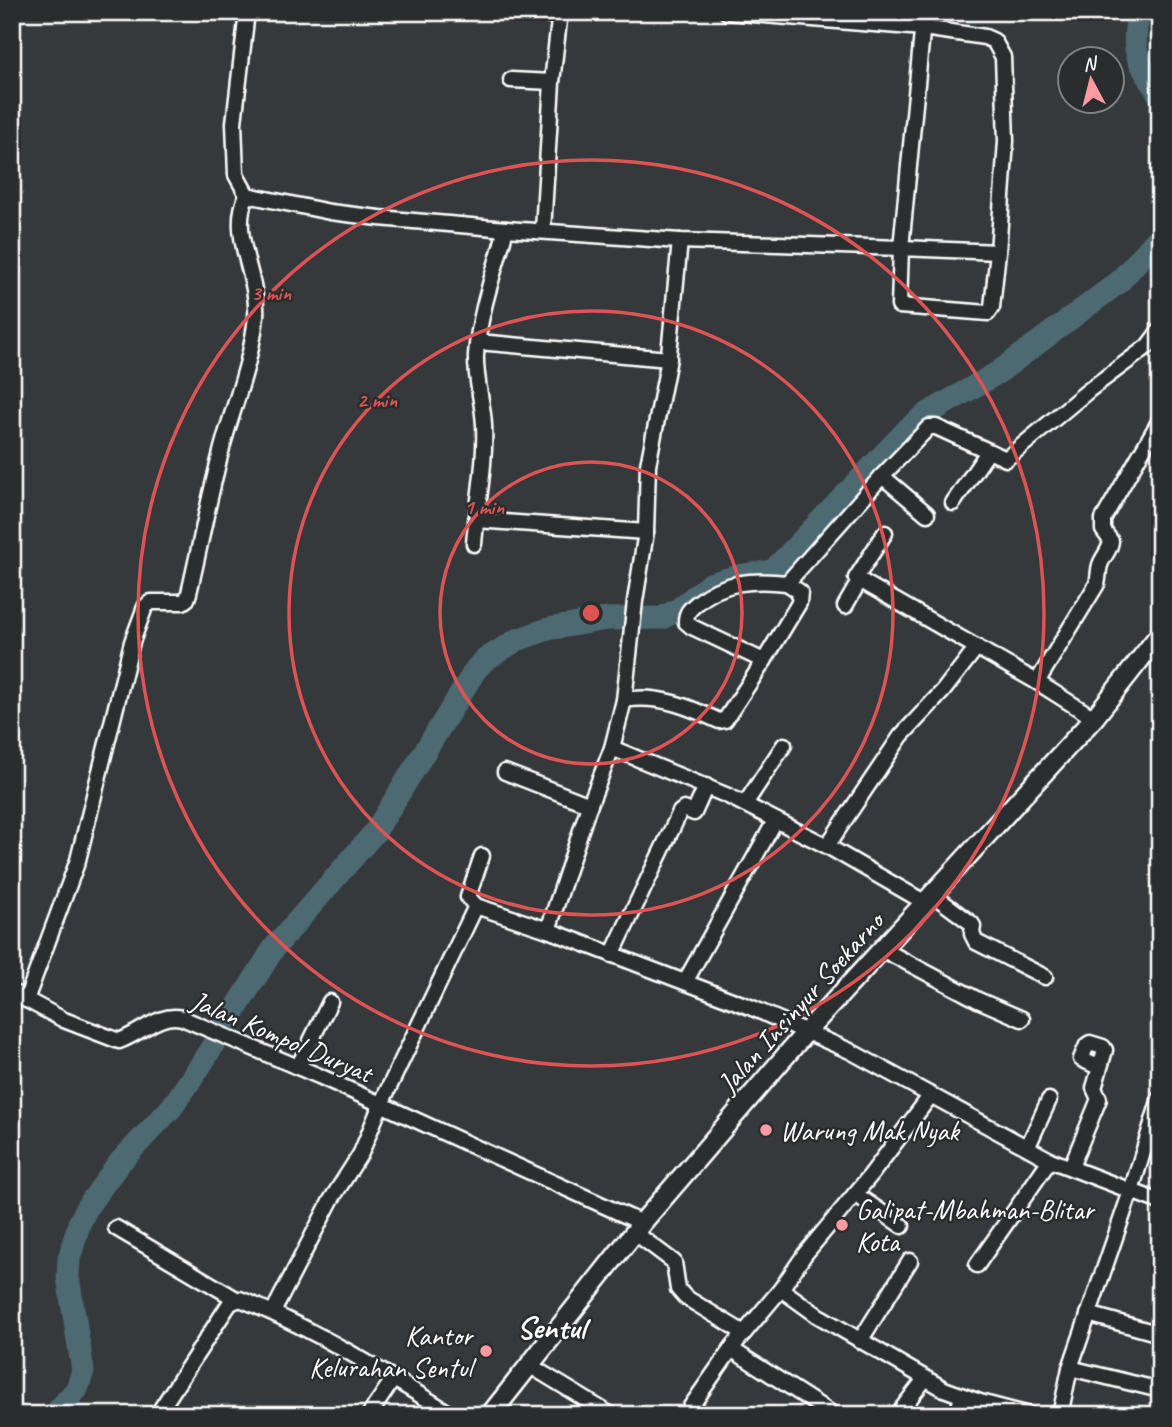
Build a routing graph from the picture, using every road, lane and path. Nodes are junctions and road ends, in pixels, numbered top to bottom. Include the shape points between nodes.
1 (247, 12) edge
2 (531, 12) edge
3 (727, 12) edge
4 (924, 12) edge
5 (560, 14) edge
6 (923, 28) junction
7 (511, 80) dead end
8 (552, 82) junction
9 (247, 195) junction
10 (506, 229) junction
11 (543, 230) junction
12 (680, 241) junction
13 (901, 248) junction
14 (998, 252) junction
15 (1160, 330) edge
16 (478, 342) junction
17 (669, 359) junction
18 (1160, 420) edge
19 (988, 452) junction
20 (882, 476) junction
21 (953, 503) dead end
22 (927, 514) dead end
23 (476, 520) junction
24 (646, 532) junction
25 (885, 533) dead end
26 (474, 544) dead end
27 (860, 580) junction
28 (787, 583) junction
29 (845, 606) dead end
30 (1160, 634) edge
31 (977, 647) junction
32 (764, 661) junction
33 (1037, 682) junction
34 (624, 700) junction
35 (1094, 718) junction
36 (783, 745) dead end
37 (612, 748) junction
38 (505, 772) dead end
39 (706, 786) junction
40 (745, 804) junction
41 (590, 805) junction
42 (775, 821) junction
43 (827, 846) junction
44 (482, 856) dead end
45 (928, 898) junction
46 (476, 906) junction
47 (548, 930) junction
48 (882, 948) junction
49 (612, 955) junction
50 (1045, 977) dead end
51 (685, 982) junction
52 (19, 996) edge
53 (330, 1002) dead end
54 (1023, 1019) dead end
55 (806, 1032) junction
56 (298, 1067) junction
57 (1098, 1067) dead end
58 (931, 1095) junction
59 (1160, 1098) edge
60 (1049, 1100) dead end
61 (381, 1104) junction
62 (1028, 1146) junction
63 (1050, 1160) junction
64 (1071, 1167) junction
65 (1131, 1191) junction
66 (855, 1194) junction
67 (1160, 1202) edge
68 (902, 1226) dead end
69 (638, 1227) junction
70 (116, 1228) dead end
71 (910, 1261) dead end
72 (977, 1265) dead end
73 (781, 1289) junction
74 (236, 1299) junction
75 (273, 1312) junction
76 (1088, 1314) junction
77 (744, 1333) junction
78 (1160, 1334) edge
79 (860, 1341) junction
80 (731, 1349) junction
81 (529, 1365) junction
82 (1070, 1368) junction
83 (394, 1378) junction
84 (925, 1379) junction
85 (1160, 1390) edge
86 (962, 1395) junction
87 (157, 1415) edge
88 (369, 1415) edge
89 (452, 1415) edge
90 (490, 1415) edge
91 (611, 1415) edge
92 (685, 1415) edge
93 (834, 1415) edge
94 (897, 1415) edge
95 (957, 1415) edge
96 (1030, 1415) edge
97 (1060, 1415) edge

1 - 9 street via 234,137 236,175
2 - 5 street
3 - 6 street
4 - 6 street
5 - 8 street
6 - 13 street
6 - 14 street via 985,37 994,41 1003,57 1006,141
7 - 8 street
8 - 11 street
9 - 10 street via 330,212
9 - 52 street via 241,229 256,318 190,593 183,601 150,602 145,607 132,642 78,860
10 - 11 street
10 - 16 street
11 - 12 street
12 - 13 street
12 - 17 street
13 - 14 street
13 - 14 street via 899,306 985,314 992,307
15 - 19 street via 1148,346 1007,458
16 - 17 street
16 - 23 street via 476,375 484,446
17 - 24 street via 648,465
18 - 33 street via 1103,519 1111,547 1099,567 1097,584
19 - 20 street via 930,427
19 - 21 street
20 - 22 street
20 - 28 street
23 - 24 street
23 - 26 street
24 - 34 street
25 - 27 street via 856,575
27 - 29 street
27 - 31 street
28 - 32 street via 798,590 800,600
28 - 32 street via 758,580 731,584 703,598 686,616 692,627
30 - 35 main road, Jalan Insinyur Soekarno
31 - 33 street
31 - 43 street via 901,736
32 - 34 street via 723,721 668,701
33 - 35 street
34 - 37 street
35 - 45 main road, Jalan Insinyur Soekarno
36 - 40 street
37 - 39 street
37 - 41 street
38 - 41 street
39 - 40 street
39 - 49 street via 694,813 680,812
40 - 42 street
41 - 47 street
42 - 43 street
42 - 51 street
43 - 45 street
44 - 46 street via 468,897
45 - 48 main road, Jalan Insinyur Soekarno
45 - 50 street via 971,923 976,942
46 - 47 street
46 - 61 street
47 - 49 street
48 - 54 street
48 - 55 main road, Jalan Insinyur Soekarno
49 - 51 street
51 - 55 street
52 - 56 street, Jalan Kompol Duryat via 119,1041 172,1015
53 - 56 street
55 - 58 street
55 - 69 main road, Jalan Insinyur Soekarno
56 - 61 street, Jalan Kompol Duryat
57 - 64 street via 1094,1090 1098,1104
58 - 62 street
58 - 66 street
59 - 65 street
60 - 62 street
61 - 69 street, Jalan Kompol Duryat via 515,1163
61 - 75 street via 360,1153
62 - 63 street
63 - 64 street
63 - 72 street
64 - 65 street
65 - 67 street
65 - 76 street
66 - 68 street
66 - 73 street
69 - 77 street, Jalan Kompol Duryat via 674,1262 678,1289 684,1297
69 - 81 main road, Jalan Insinyur Soekarno
70 - 74 street
71 - 79 street
73 - 77 street
73 - 79 street
74 - 75 street
74 - 87 street
75 - 83 street
76 - 78 street
76 - 82 street
77 - 80 street
79 - 84 street
80 - 92 street
80 - 93 street
81 - 90 main road, Jalan Insinyur Soekarno
81 - 91 street
82 - 85 street
82 - 97 street
83 - 88 street
83 - 89 street
84 - 86 street
84 - 94 street
86 - 95 street
86 - 96 street

